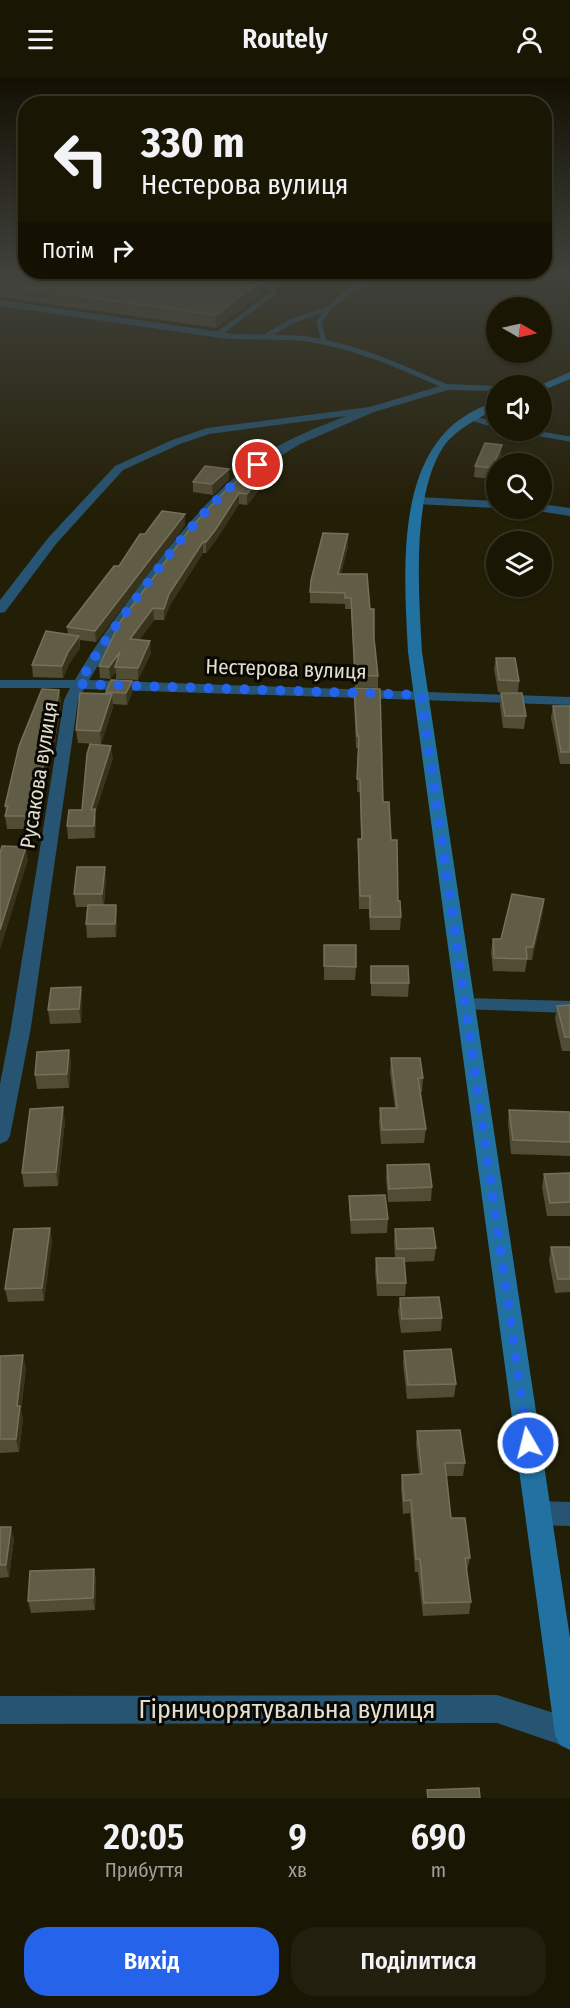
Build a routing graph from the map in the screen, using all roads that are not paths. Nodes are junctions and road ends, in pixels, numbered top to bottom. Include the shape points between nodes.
1 (357, 351) edge
2 (570, 375) edge
3 (552, 383) edge
4 (447, 387) junction
5 (486, 388) edge
6 (370, 410) junction
7 (486, 410) edge
8 (471, 418) junction
9 (486, 422) edge
10 (552, 436) edge
11 (570, 439) edge
12 (419, 501) junction
13 (486, 504) edge
14 (552, 509) edge
15 (570, 512) edge
16 (0, 609) edge
17 (0, 684) edge
18 (79, 684) junction
19 (421, 695) junction
20 (570, 701) edge
21 (466, 1004) junction
22 (570, 1007) edge
23 (0, 1136) edge
24 (538, 1513) junction
25 (570, 1514) edge
26 (564, 1657) edge
27 (0, 1710) edge
28 (570, 1734) edge

1 - 4 lane
2 - 3 main road
4 - 5 street
4 - 6 street
6 - 16 street via 207,431 120,468 52,541
6 - 18 street, Русакова вулиця via 274,453 242,477 191,526 97,650
7 - 8 main road
8 - 9 lane
8 - 12 main road via 436,448
10 - 11 lane
12 - 13 street
12 - 19 main road via 412,601
14 - 15 street
17 - 18 street, Нестерова вулиця
18 - 19 street, Нестерова вулиця
18 - 23 street, Русакова вулиця via 71,700 21,1027
19 - 20 street, Нестерова вулиця
19 - 21 main road
21 - 22 street
21 - 24 main road
24 - 25 street
24 - 26 main road
26 - 28 main road
27 - 28 street, Гірничорятувальна вулиця via 497,1709

